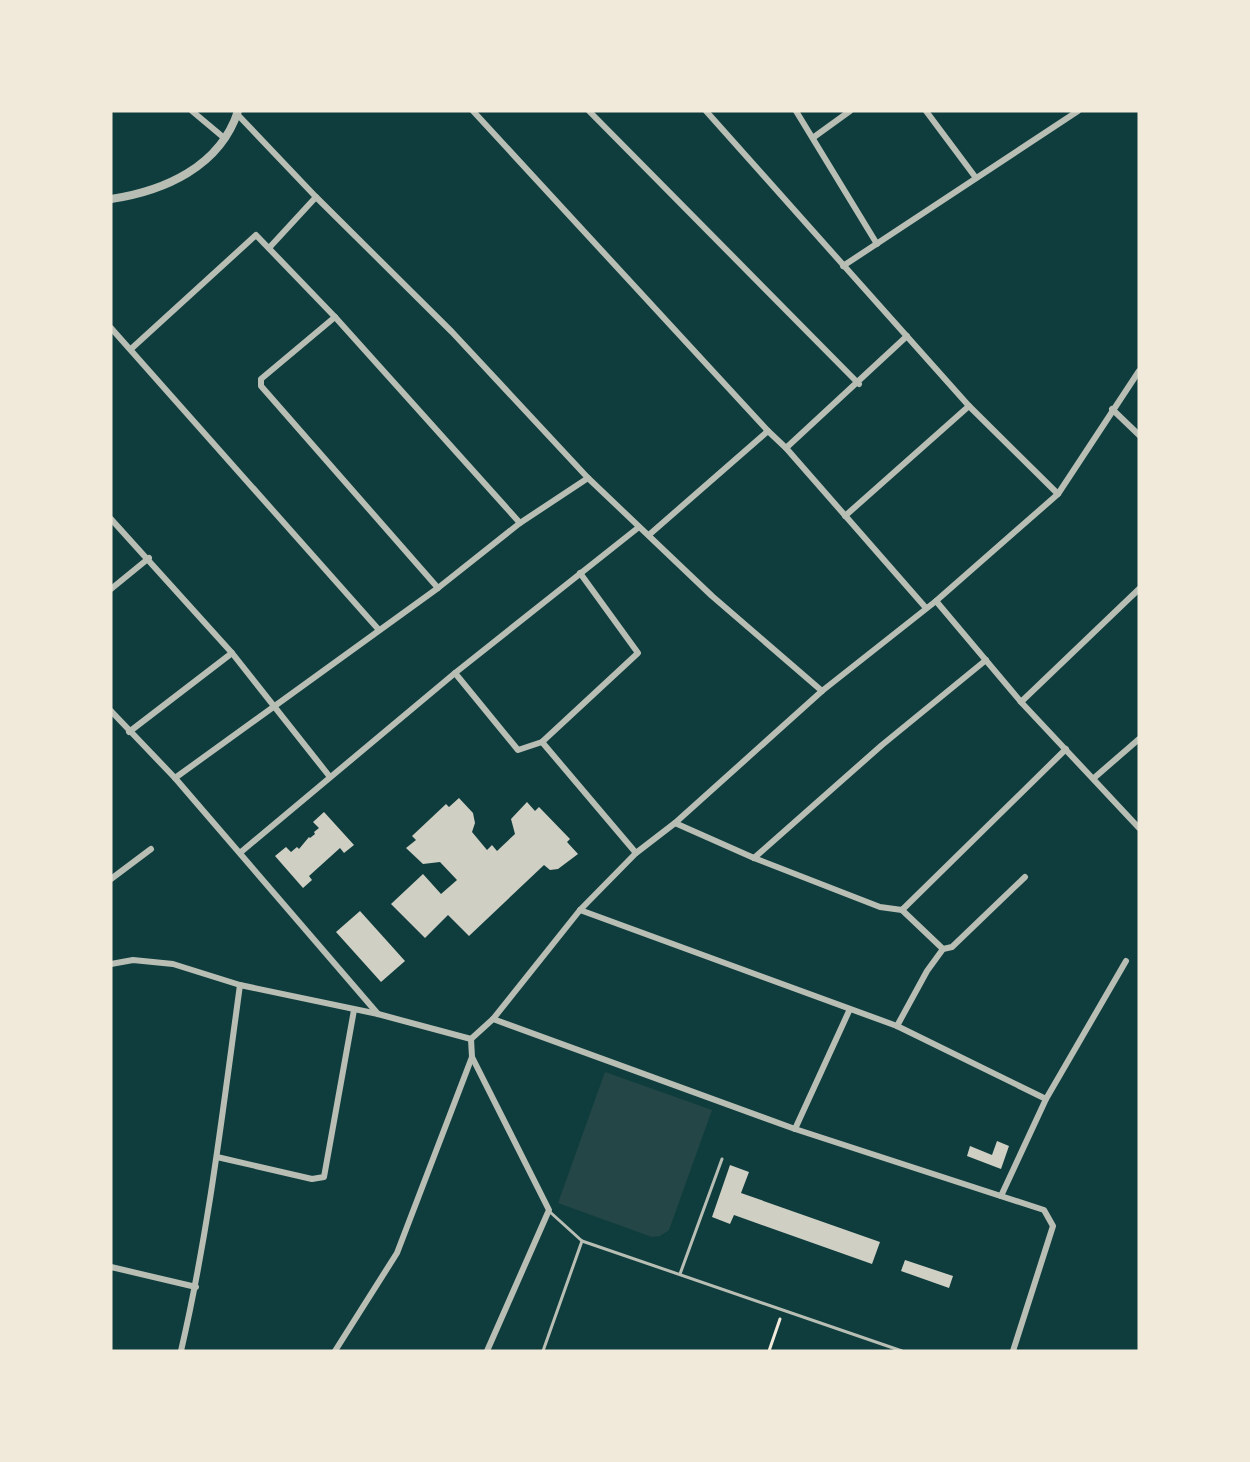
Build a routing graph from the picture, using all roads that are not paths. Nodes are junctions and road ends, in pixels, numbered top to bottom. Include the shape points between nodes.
1 (192, 111) edge
2 (473, 111) edge
3 (589, 111) edge
4 (706, 111) edge
5 (796, 111) edge
6 (850, 111) edge
7 (926, 111) edge
8 (238, 112) edge
9 (1076, 112) edge
10 (223, 137) junction
11 (814, 137) junction
12 (976, 178) junction
13 (316, 197) junction
14 (111, 198) edge
15 (877, 244) junction
16 (269, 248) junction
17 (843, 266) junction
18 (335, 317) junction
19 (111, 328) edge
20 (908, 336) junction
21 (131, 349) junction
22 (1139, 371) edge
23 (859, 384) junction
24 (969, 406) junction
25 (1112, 409) junction
26 (768, 431) junction
27 (1139, 435) edge
28 (786, 448) junction
29 (588, 478) junction
30 (1058, 494) junction
31 (845, 516) junction
32 (111, 519) edge
33 (520, 523) junction
34 (639, 527) junction
35 (650, 534) junction
36 (148, 558) junction
37 (580, 573) junction
38 (438, 588) junction
39 (111, 589) edge
40 (1139, 589) edge
41 (936, 601) junction
42 (926, 608) junction
43 (379, 630) junction
44 (232, 653) junction
45 (986, 660) junction
46 (455, 674) junction
47 (822, 691) junction
48 (1021, 702) junction
49 (276, 706) junction
50 (111, 712) edge
51 (129, 732) junction
52 (1139, 739) edge
53 (542, 742) junction
54 (1066, 749) junction
55 (330, 777) junction
56 (175, 778) junction
57 (1094, 778) junction
58 (675, 823) junction
59 (1139, 828) edge
60 (152, 849) dead end
61 (241, 852) junction
62 (636, 853) junction
63 (754, 858) junction
64 (1025, 877) dead end
65 (111, 879) edge
66 (580, 910) junction
67 (902, 910) junction
68 (943, 950) junction
69 (1125, 960) dead end
70 (111, 964) edge
71 (240, 985) junction
72 (354, 1010) junction
73 (849, 1011) junction
74 (378, 1014) junction
75 (493, 1019) junction
76 (897, 1026) junction
77 (471, 1040) junction
78 (472, 1057) junction
79 (1046, 1099) junction
80 (795, 1129) junction
81 (217, 1157) junction
82 (722, 1159) dead end
83 (1001, 1196) junction
84 (549, 1210) junction
85 (582, 1241) junction
86 (111, 1267) edge
87 (680, 1274) junction
88 (196, 1287) junction
89 (181, 1351) edge
90 (335, 1351) edge
91 (487, 1351) edge
92 (543, 1351) edge
93 (902, 1351) edge
94 (1013, 1351) edge

1 - 10 street
2 - 26 street
3 - 23 street
4 - 17 street
5 - 11 street
6 - 11 street
7 - 12 street
8 - 10 street
8 - 13 street
9 - 12 street
10 - 14 street via 201,163 174,182
11 - 15 street
12 - 15 street
13 - 16 street
13 - 29 street via 452,332
15 - 17 street
16 - 18 street
16 - 21 street via 256,235
17 - 20 street
18 - 33 street
18 - 38 street via 261,379 261,386
19 - 21 street
20 - 23 street
20 - 24 street
21 - 43 street
22 - 25 street
23 - 28 street
24 - 30 street
24 - 31 street
25 - 27 street
25 - 30 street
26 - 28 street
26 - 35 street
28 - 31 street
29 - 33 street
29 - 34 street
30 - 41 street
31 - 42 street
32 - 36 street
33 - 38 street
34 - 35 street
34 - 37 street
35 - 47 street via 712,596
36 - 39 street
36 - 44 street
37 - 46 street
37 - 53 street via 638,653
38 - 43 street
40 - 48 street
41 - 42 street
41 - 45 street
42 - 47 street
43 - 49 street
44 - 49 street
44 - 51 street
45 - 48 street
45 - 63 street
46 - 53 street via 518,750
46 - 55 street
47 - 58 street
48 - 54 street
49 - 55 street
49 - 56 street
50 - 51 street
51 - 56 street
52 - 57 street
53 - 62 street
54 - 57 street
54 - 67 street
55 - 61 street
56 - 61 street
57 - 59 street
58 - 62 street
58 - 63 street
60 - 65 street
61 - 74 street
62 - 66 street
63 - 67 street via 880,907
64 - 68 street via 952,947
66 - 73 street
66 - 75 street
67 - 68 street
68 - 76 street
69 - 79 street
70 - 71 street via 152,960
71 - 72 street
71 - 81 street
72 - 74 street
72 - 81 street via 324,1177 312,1179
73 - 76 street
73 - 80 street
74 - 77 street
75 - 77 street
75 - 80 street
76 - 79 street
77 - 78 street
78 - 84 street
78 - 90 street via 397,1253
79 - 83 street
80 - 83 street
81 - 88 street
82 - 87 lane
83 - 94 street via 1044,1210 1053,1226
84 - 85 lane
84 - 91 street
85 - 87 lane
85 - 92 lane
86 - 88 street
87 - 93 lane
88 - 89 street

